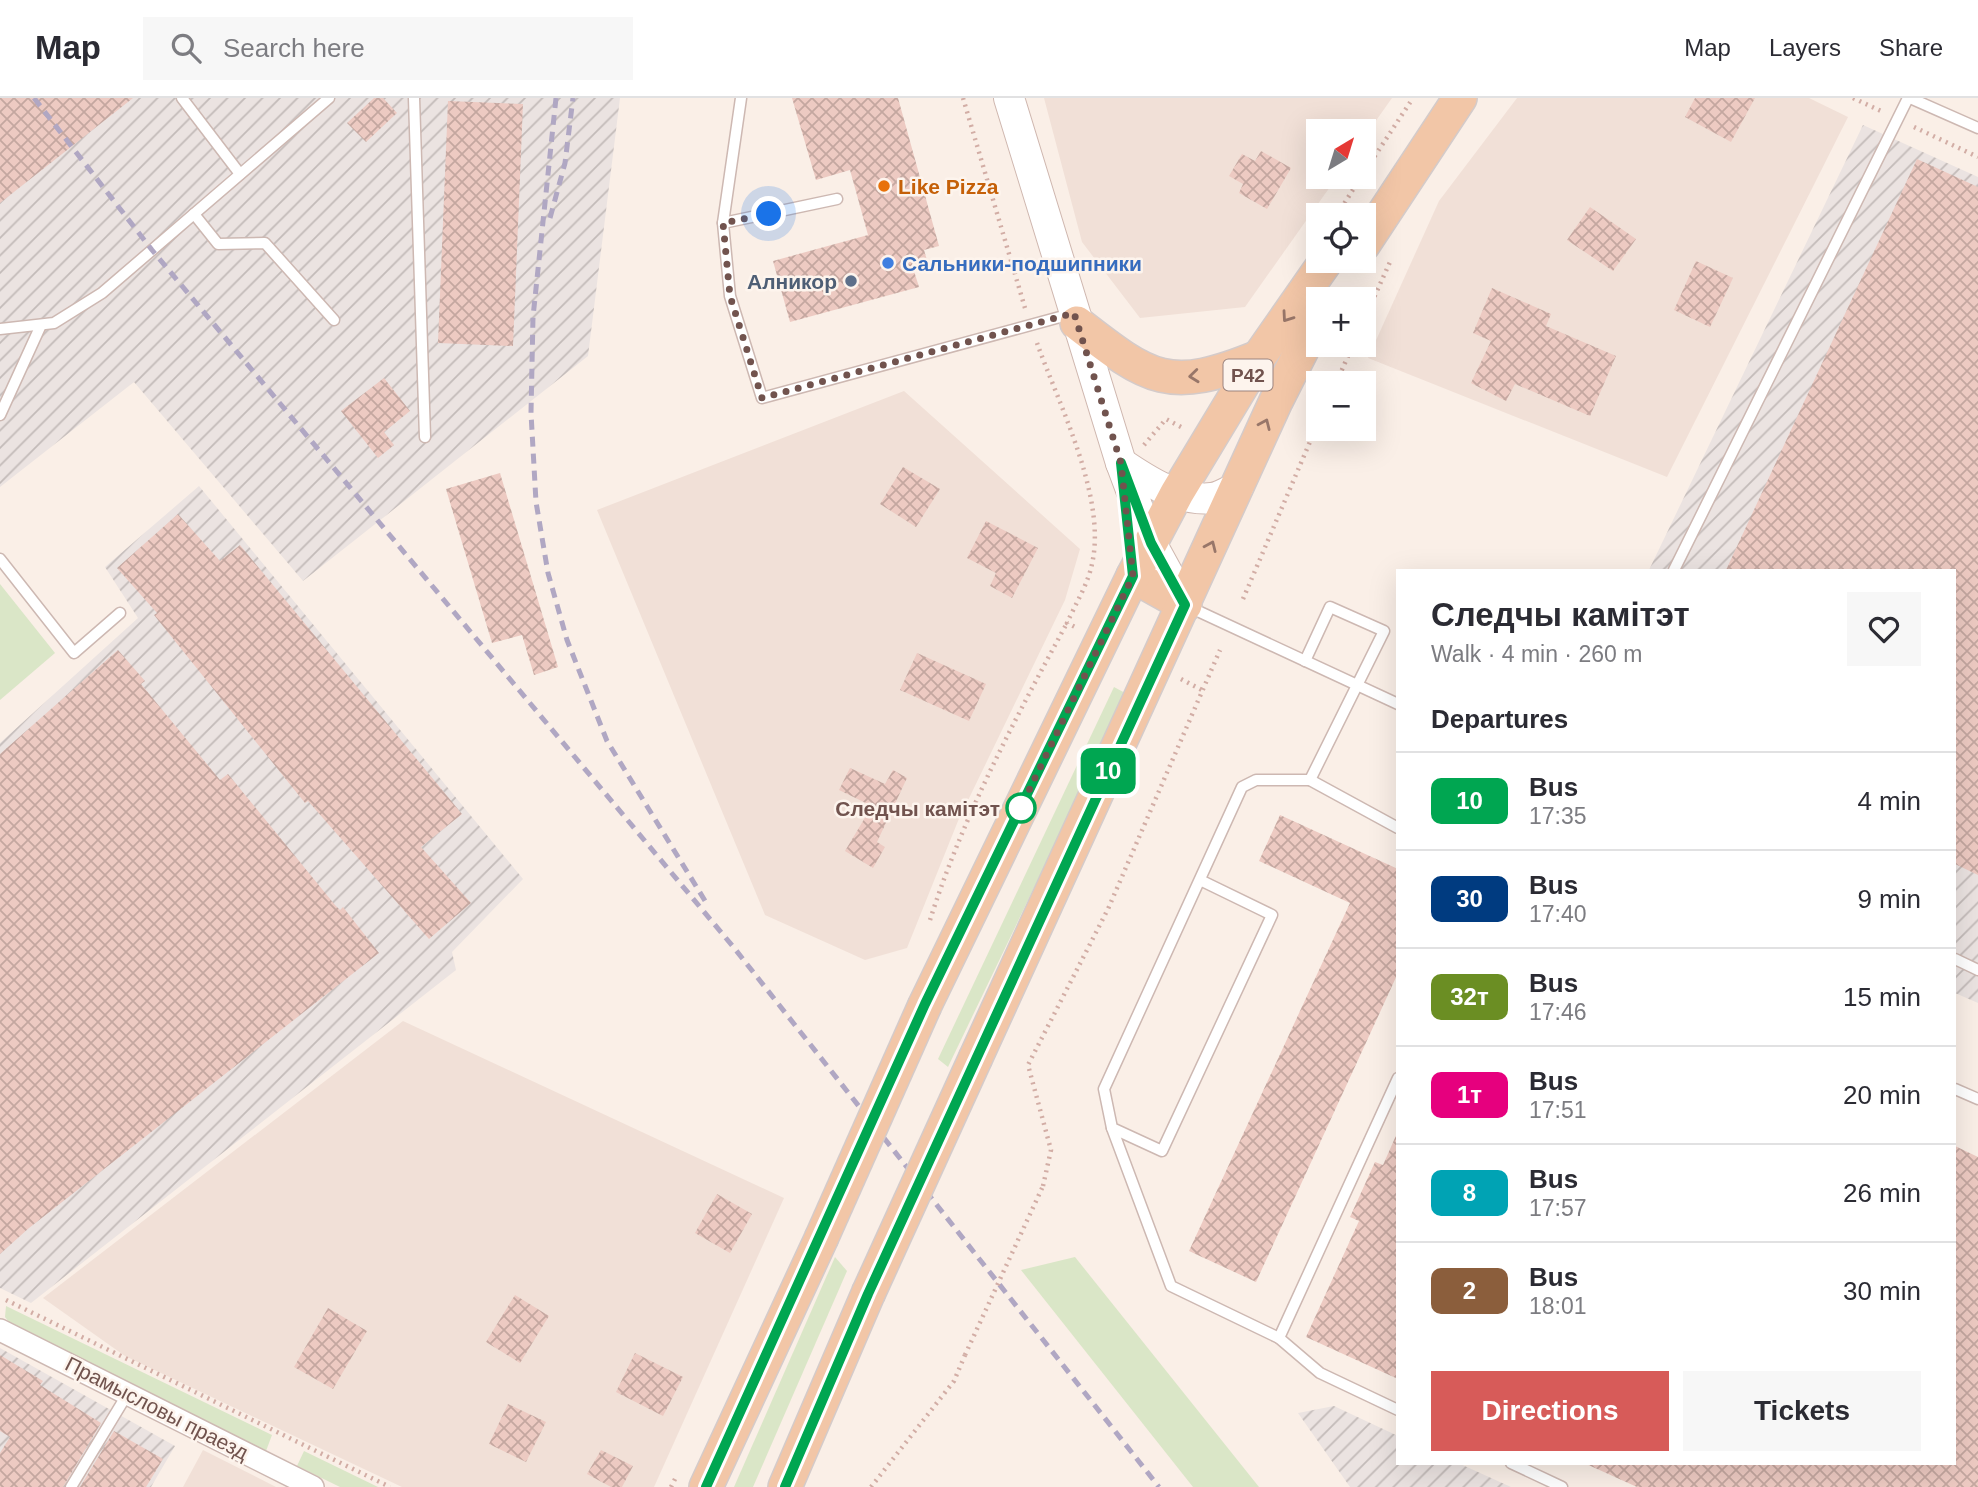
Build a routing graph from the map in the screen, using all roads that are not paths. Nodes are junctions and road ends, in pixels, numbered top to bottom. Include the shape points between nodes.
1 (182, 98) edge
2 (329, 98) edge
3 (414, 98) edge
4 (741, 98) edge
5 (1009, 98) edge
6 (1446, 98) edge
7 (1460, 98) edge
8 (1909, 98) edge
9 (1978, 128) edge
10 (240, 174) junction
11 (837, 199) dead end
12 (1366, 203) edge
13 (194, 214) junction
14 (723, 223) junction
15 (1376, 226) edge
16 (1318, 273) edge
17 (1076, 318) junction
18 (334, 320) dead end
19 (41, 325) junction
20 (0, 329) edge
21 (1306, 342) edge
22 (1259, 357) junction
23 (0, 415) edge
24 (425, 437) dead end
25 (1132, 454) junction
26 (1238, 487) junction
27 (1177, 493) junction
28 (1151, 543) junction
29 (0, 559) edge
30 (1675, 569) edge
31 (1133, 576) junction
32 (1185, 605) junction
33 (120, 612) dead end
34 (1305, 661) junction
35 (1358, 686) junction
36 (1396, 703) edge
37 (1310, 780) junction
38 (1396, 827) edge
39 (1200, 880) junction
40 (1956, 959) edge
41 (1978, 970) edge
42 (1396, 1082) edge
43 (1956, 1089) edge
44 (1978, 1100) edge
45 (1112, 1128) junction
46 (0, 1330) edge
47 (1279, 1338) junction
48 (128, 1393) junction
49 (1396, 1409) edge
50 (1515, 1465) edge
51 (71, 1487) edge
52 (313, 1487) edge
53 (706, 1487) edge
54 (785, 1487) edge
55 (1562, 1487) edge

1 - 10 lane
2 - 10 lane
3 - 24 lane
4 - 14 lane
5 - 17 street
6 - 12 main road via 1415,133
7 - 15 main road
8 - 9 lane
8 - 30 lane
10 - 13 lane
11 - 14 lane
13 - 18 lane via 218,244 265,243
13 - 19 lane via 102,293 54,323
14 - 17 lane via 730,296 762,398 1030,325
16 -> 22 main road, Р42
22 -> 17 main road via 1225,371 1168,378 1139,369
17 - 25 street
19 - 20 lane
19 - 23 lane
26 -> 21 main road, Р42
22 - 27 main road, Р42
25 - 27 street via 1152,484
25 - 28 street
25 - 31 street
26 - 27 street via 1213,498
32 -> 26 main road, Р42
27 - 28 main road, Р42
28 - 31 main road, Р42
28 - 32 street
29 - 33 lane via 74,653
31 - 32 main road
31 - 53 main road, Р42, bridge via 925,1004
32 - 34 lane
32 - 54 main road, Р42, bridge via 868,1294
34 - 35 lane
34 - 35 lane via 1330,607 1384,631
35 - 36 lane
35 - 37 lane
37 - 38 lane
37 - 39 lane via 1256,780 1242,787
39 - 45 lane via 1104,1089
39 - 45 lane via 1272,915 1162,1151
40 - 41 lane
42 - 47 lane
43 - 44 lane
45 - 47 lane via 1171,1286
46 - 48 street, Прамысловы праезд
47 - 49 lane via 1320,1373
48 - 51 lane
48 - 52 street, Прамысловы праезд
50 - 55 lane

